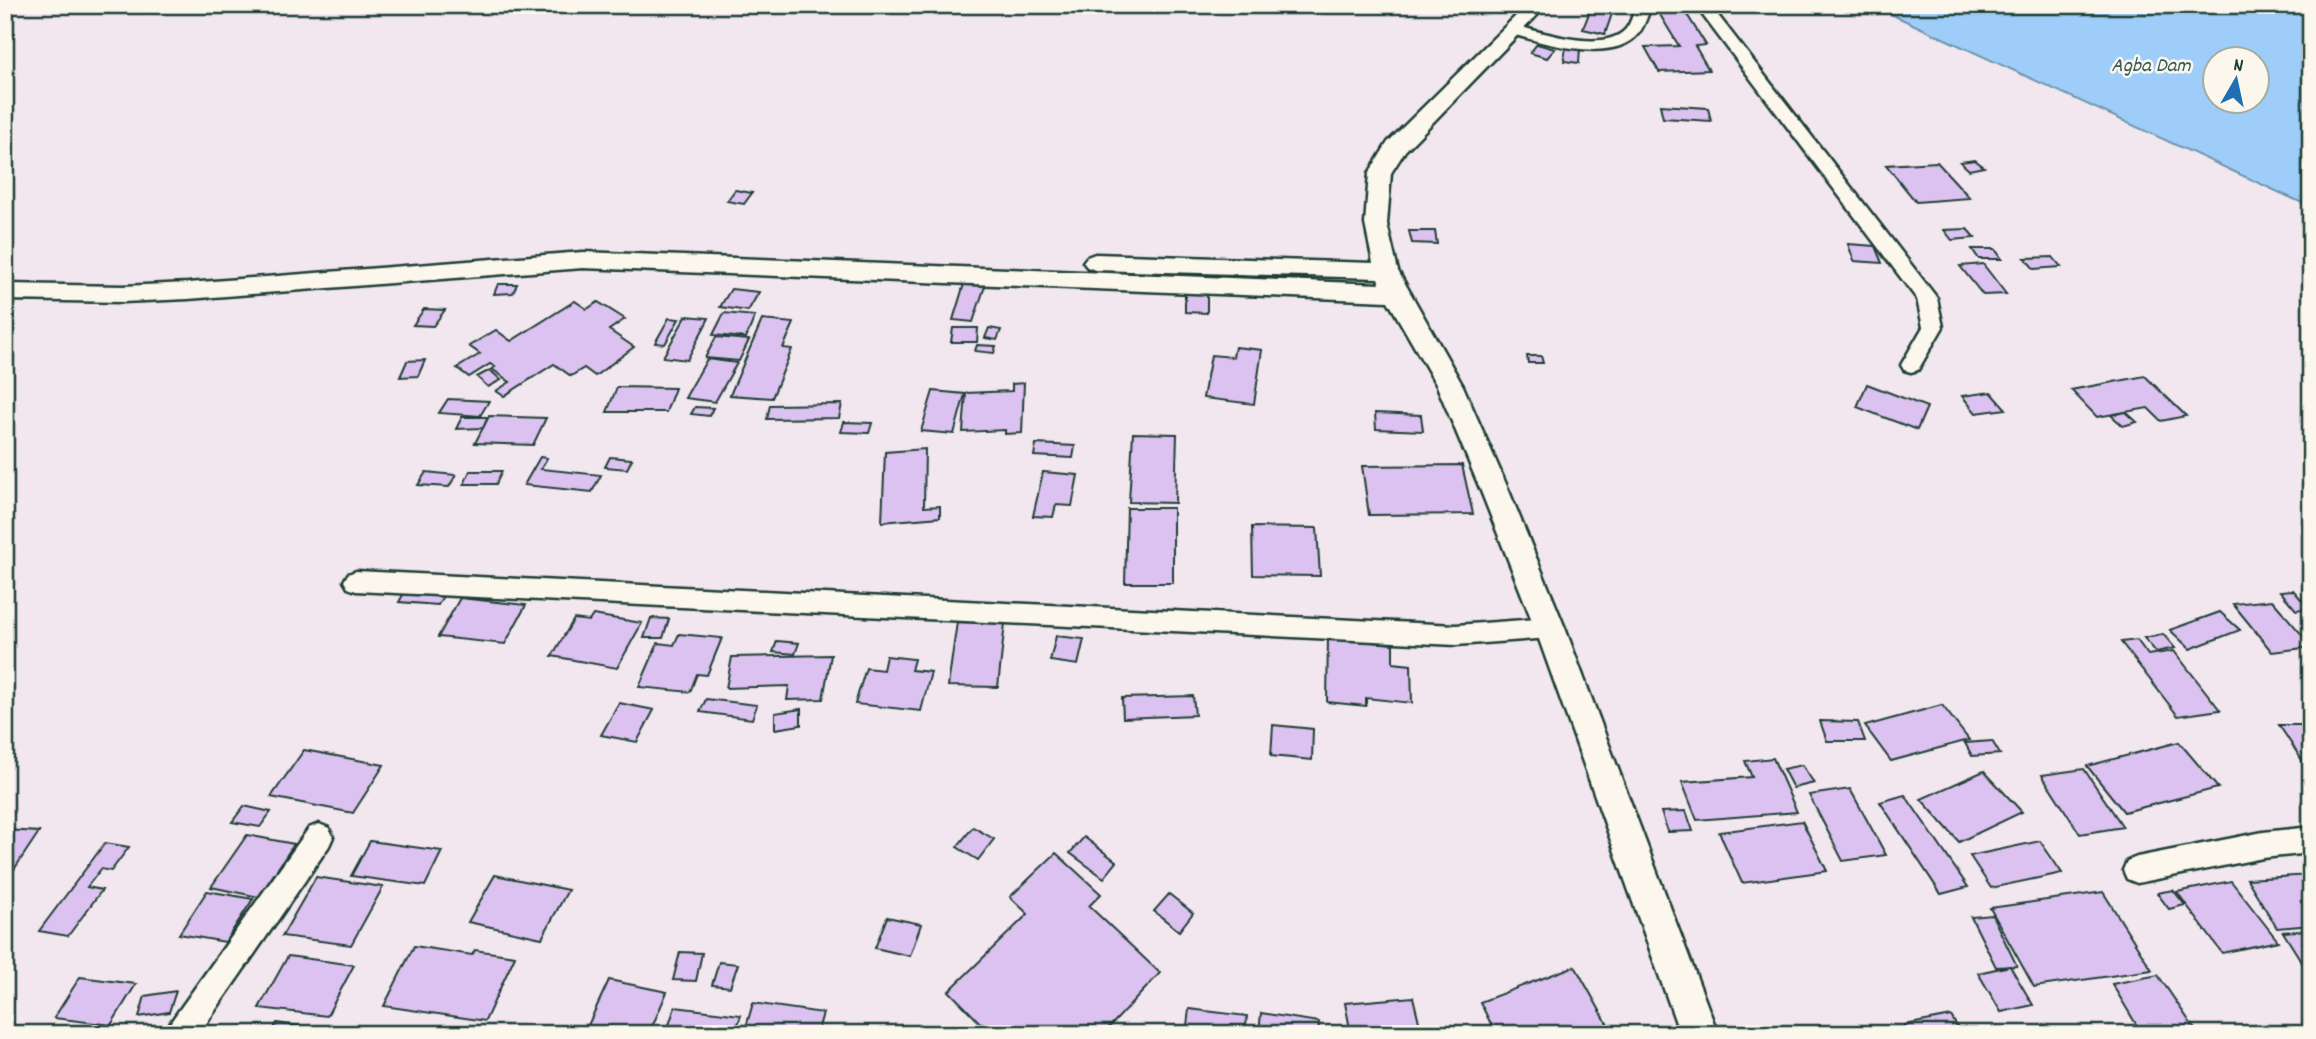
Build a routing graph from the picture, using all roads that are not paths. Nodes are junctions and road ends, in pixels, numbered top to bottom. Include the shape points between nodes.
1 (1538, 5) edge
2 (1645, 5) edge
3 (1702, 5) edge
4 (1514, 30) junction
5 (5, 274) edge
6 (1391, 282) junction
7 (5, 292) edge
8 (1911, 365) dead end
9 (356, 581) dead end
10 (1550, 628) junction
11 (319, 837) dead end
12 (2311, 840) edge
13 (2137, 870) dead end
14 (181, 1034) edge
15 (1699, 1034) edge

1 - 4 street
2 - 4 street via 1634,31 1608,44 1557,41
3 - 8 street via 1927,299 1933,327
4 - 6 street via 1396,147 1380,173 1376,224
5 - 6 street via 195,275 588,245
6 - 7 street via 583,260 123,294
6 - 10 street via 1450,386
9 - 10 street via 1455,635
10 - 15 street
11 - 14 street
12 - 13 street

